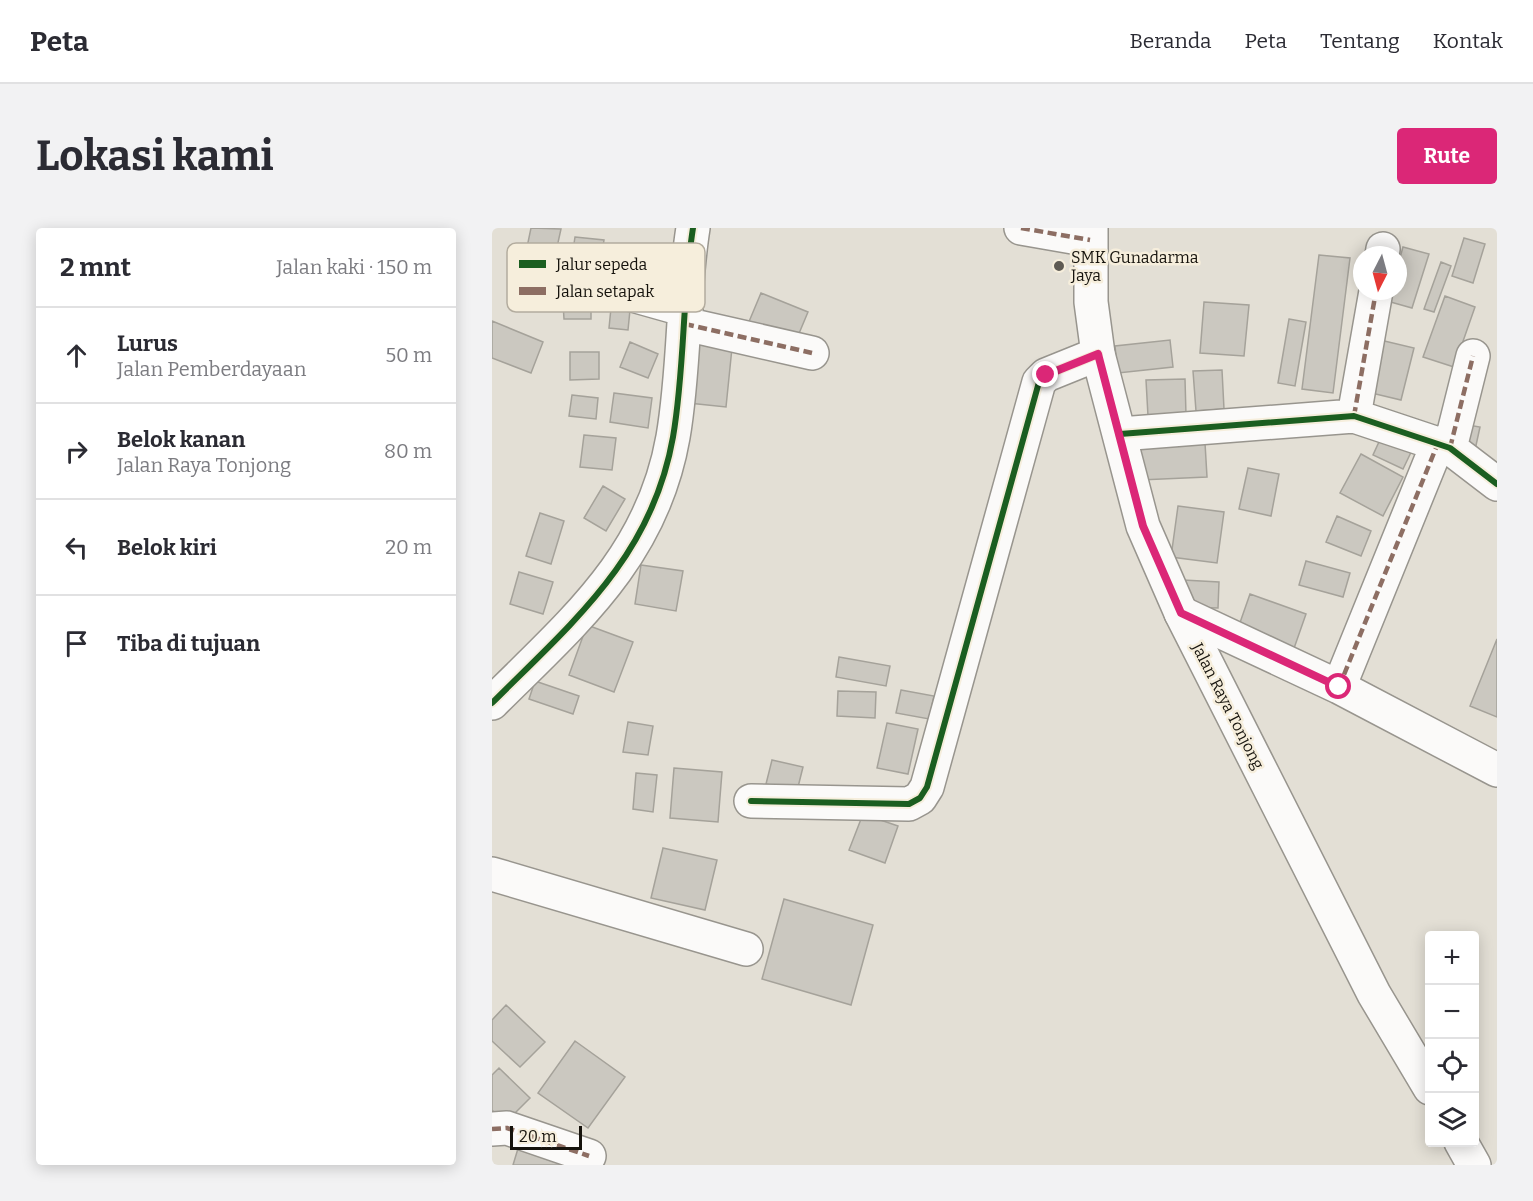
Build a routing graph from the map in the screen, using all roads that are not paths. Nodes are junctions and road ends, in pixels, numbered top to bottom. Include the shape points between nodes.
1 (693, 228) edge
2 (1021, 228) edge
3 (1090, 234) edge
4 (692, 243) edge
5 (1374, 300) edge
6 (673, 312) edge
7 (686, 312) edge
8 (686, 317) junction
9 (812, 354) dead end
10 (1098, 354) junction
11 (1473, 356) dead end
12 (1354, 416) junction
13 (1120, 434) junction
14 (1444, 446) junction
15 (1497, 484) edge
16 (1181, 613) junction
17 (1339, 687) junction
18 (492, 703) edge
19 (1497, 770) edge
20 (751, 801) dead end
21 (492, 874) edge
22 (746, 949) dead end
23 (1425, 1080) edge
24 (492, 1129) edge
25 (1463, 1147) edge
26 (588, 1156) dead end
27 (1474, 1165) edge

1 - 4 street
2 - 3 street
3 - 10 street, Jalan Raya Tonjong via 1091,302
5 - 12 street
6 - 8 street
7 - 8 street
8 - 9 street
8 - 18 street via 673,438 649,516 624,562 593,602
10 - 13 street, Jalan Raya Tonjong
10 - 20 street via 1046,375 1039,382 927,787 920,798 909,804
11 - 14 street
12 - 13 street
12 - 14 street
13 - 16 street, Jalan Raya Tonjong via 1143,526
14 - 15 street
14 - 17 street
16 - 17 street
16 - 23 street, Jalan Raya Tonjong via 1374,994
17 - 19 street
21 - 22 street
24 - 26 street via 507,1128
25 - 27 street

